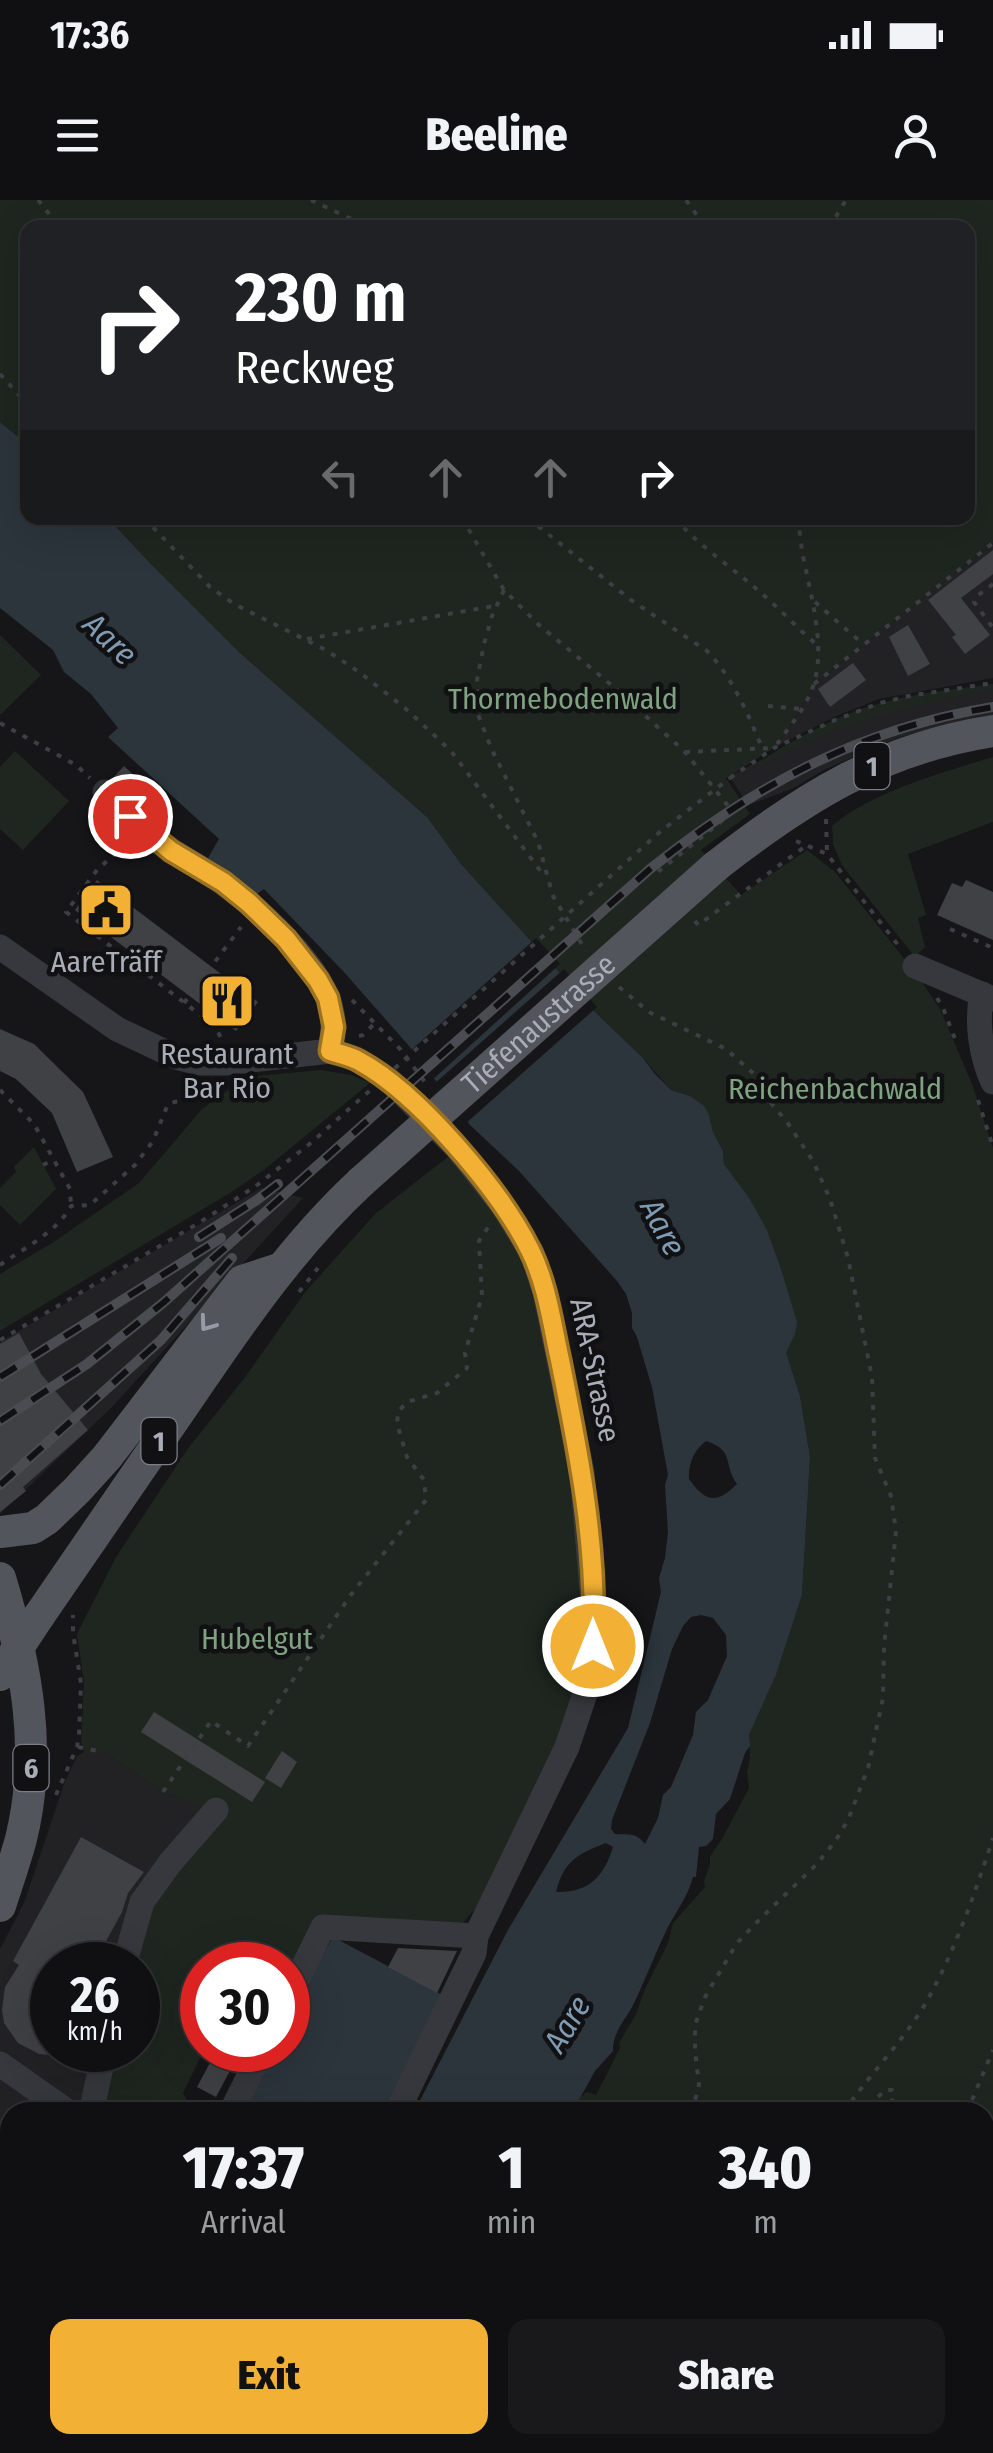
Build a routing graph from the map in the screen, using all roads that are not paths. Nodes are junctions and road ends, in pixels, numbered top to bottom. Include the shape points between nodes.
1 (993, 731) edge
2 (105, 792) road end
3 (0, 947) edge
4 (916, 966) road end
5 (988, 996) edge
6 (339, 1044) junction
7 (993, 1082) edge
8 (292, 1278) junction
9 (0, 1532) edge
10 (0, 1578) edge
11 (0, 1675) edge
12 (216, 1810) dead end
13 (0, 1906) edge
14 (476, 1936) junction
15 (131, 1942) edge
16 (310, 1952) edge
17 (0, 2064) edge
18 (100, 2072) edge
19 (251, 2072) edge
20 (54, 2102) edge
21 (93, 2102) edge
22 (236, 2102) edge
23 (401, 2102) edge

1 - 8 main road, Tiefenaustrasse / 1, bridge via 932,744 841,780 716,866 336,1204 315,1227
2 - 6 street via 286,939 328,998
3 - 6 street via 117,1029 176,1057 226,1063
4 - 5 street
5 - 7 street via 980,1006 982,1046
6 - 14 street, ARA-Strasse via 388,1079 458,1148 532,1252 582,1472 594,1616 591,1676 567,1746
8 -> 9 main road via 242,1281 78,1490 32,1528
8 - 11 main road, Tiefenaustrasse / 1, bridge via 210,1366
10 - 13 main road, 6 via 27,1687 32,1757 21,1838
12 - 15 street via 142,1902
14 - 16 street via 322,1927
14 - 23 street, ARA-Strasse via 474,1953
17 - 20 street
18 - 21 street
19 - 22 street

